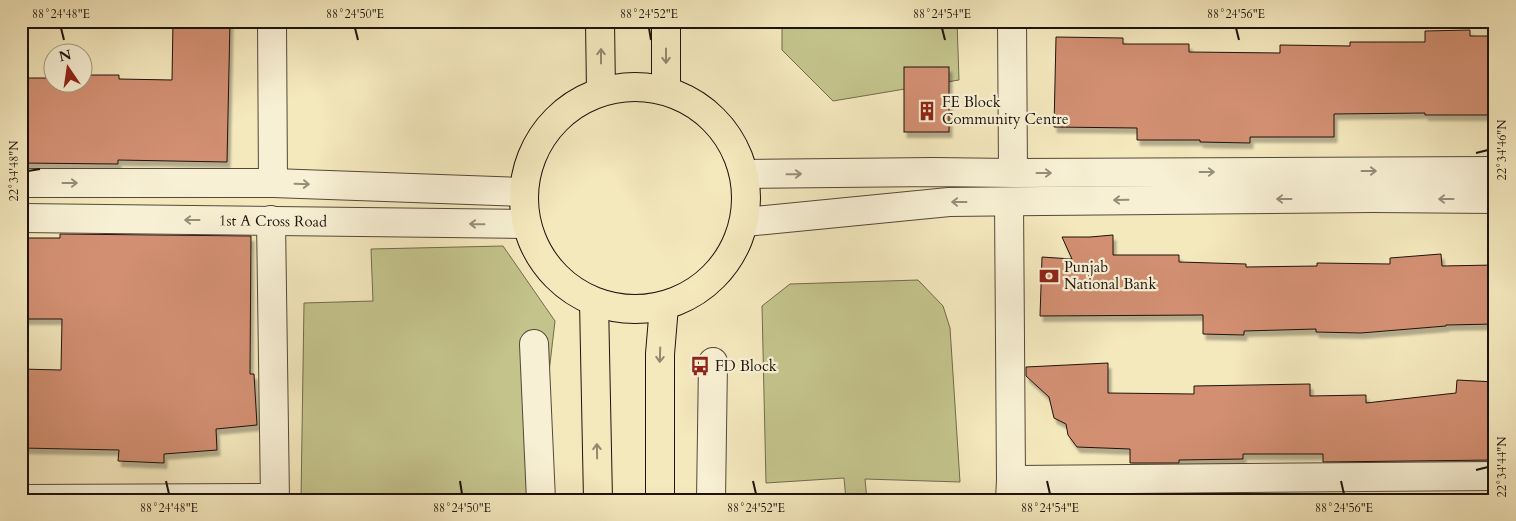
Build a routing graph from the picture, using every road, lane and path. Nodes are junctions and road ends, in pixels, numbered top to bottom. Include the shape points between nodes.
1 (272, 21) edge
2 (600, 21) edge
3 (666, 21) edge
4 (1012, 21) edge
5 (666, 90) junction
6 (601, 92) junction
7 (1495, 171) edge
8 (1161, 172) junction
9 (1013, 173) junction
10 (746, 174) junction
11 (21, 183) edge
12 (273, 183) junction
13 (98, 184) junction
14 (522, 192) junction
15 (1495, 199) edge
16 (1159, 200) junction
17 (1009, 202) junction
18 (21, 218) edge
19 (100, 220) junction
20 (271, 220) junction
21 (745, 222) junction
22 (526, 224) junction
23 (594, 302) junction
24 (664, 306) junction
25 (534, 344) dead end
26 (713, 362) dead end
27 (1495, 476) edge
28 (1010, 490) edge
29 (21, 499) edge
30 (275, 499) edge
31 (541, 500) edge
32 (598, 500) edge
33 (660, 500) edge
34 (711, 500) edge

1 - 12 street
6 -> 2 main road
3 -> 5 main road
4 - 9 street
5 - 6 main road via 633,86
5 - 10 main road via 686,98 718,121 739,154
6 - 14 main road via 577,102 548,128 529,162
8 -> 7 street
9 -> 8 street
8 - 16 street
10 -> 9 street
10 - 21 main road
11 -> 13 street
12 - 13 street
12 -> 14 street
13 - 19 street
14 - 22 main road
15 -> 16 street
16 -> 17 street
17 -> 21 street via 949,202
17 - 28 street
18 - 19 street, 1st A Cross Road
20 -> 19 street, 1st A Cross Road
22 -> 20 street, 1st A Cross Road
20 - 30 street
21 - 24 main road via 725,266 696,292
22 - 23 main road via 536,252 561,282
23 - 24 main road via 625,310
32 -> 23 main road
24 -> 33 main road via 660,354
25 - 31 street
26 - 34 street
27 - 28 street
29 - 30 street

